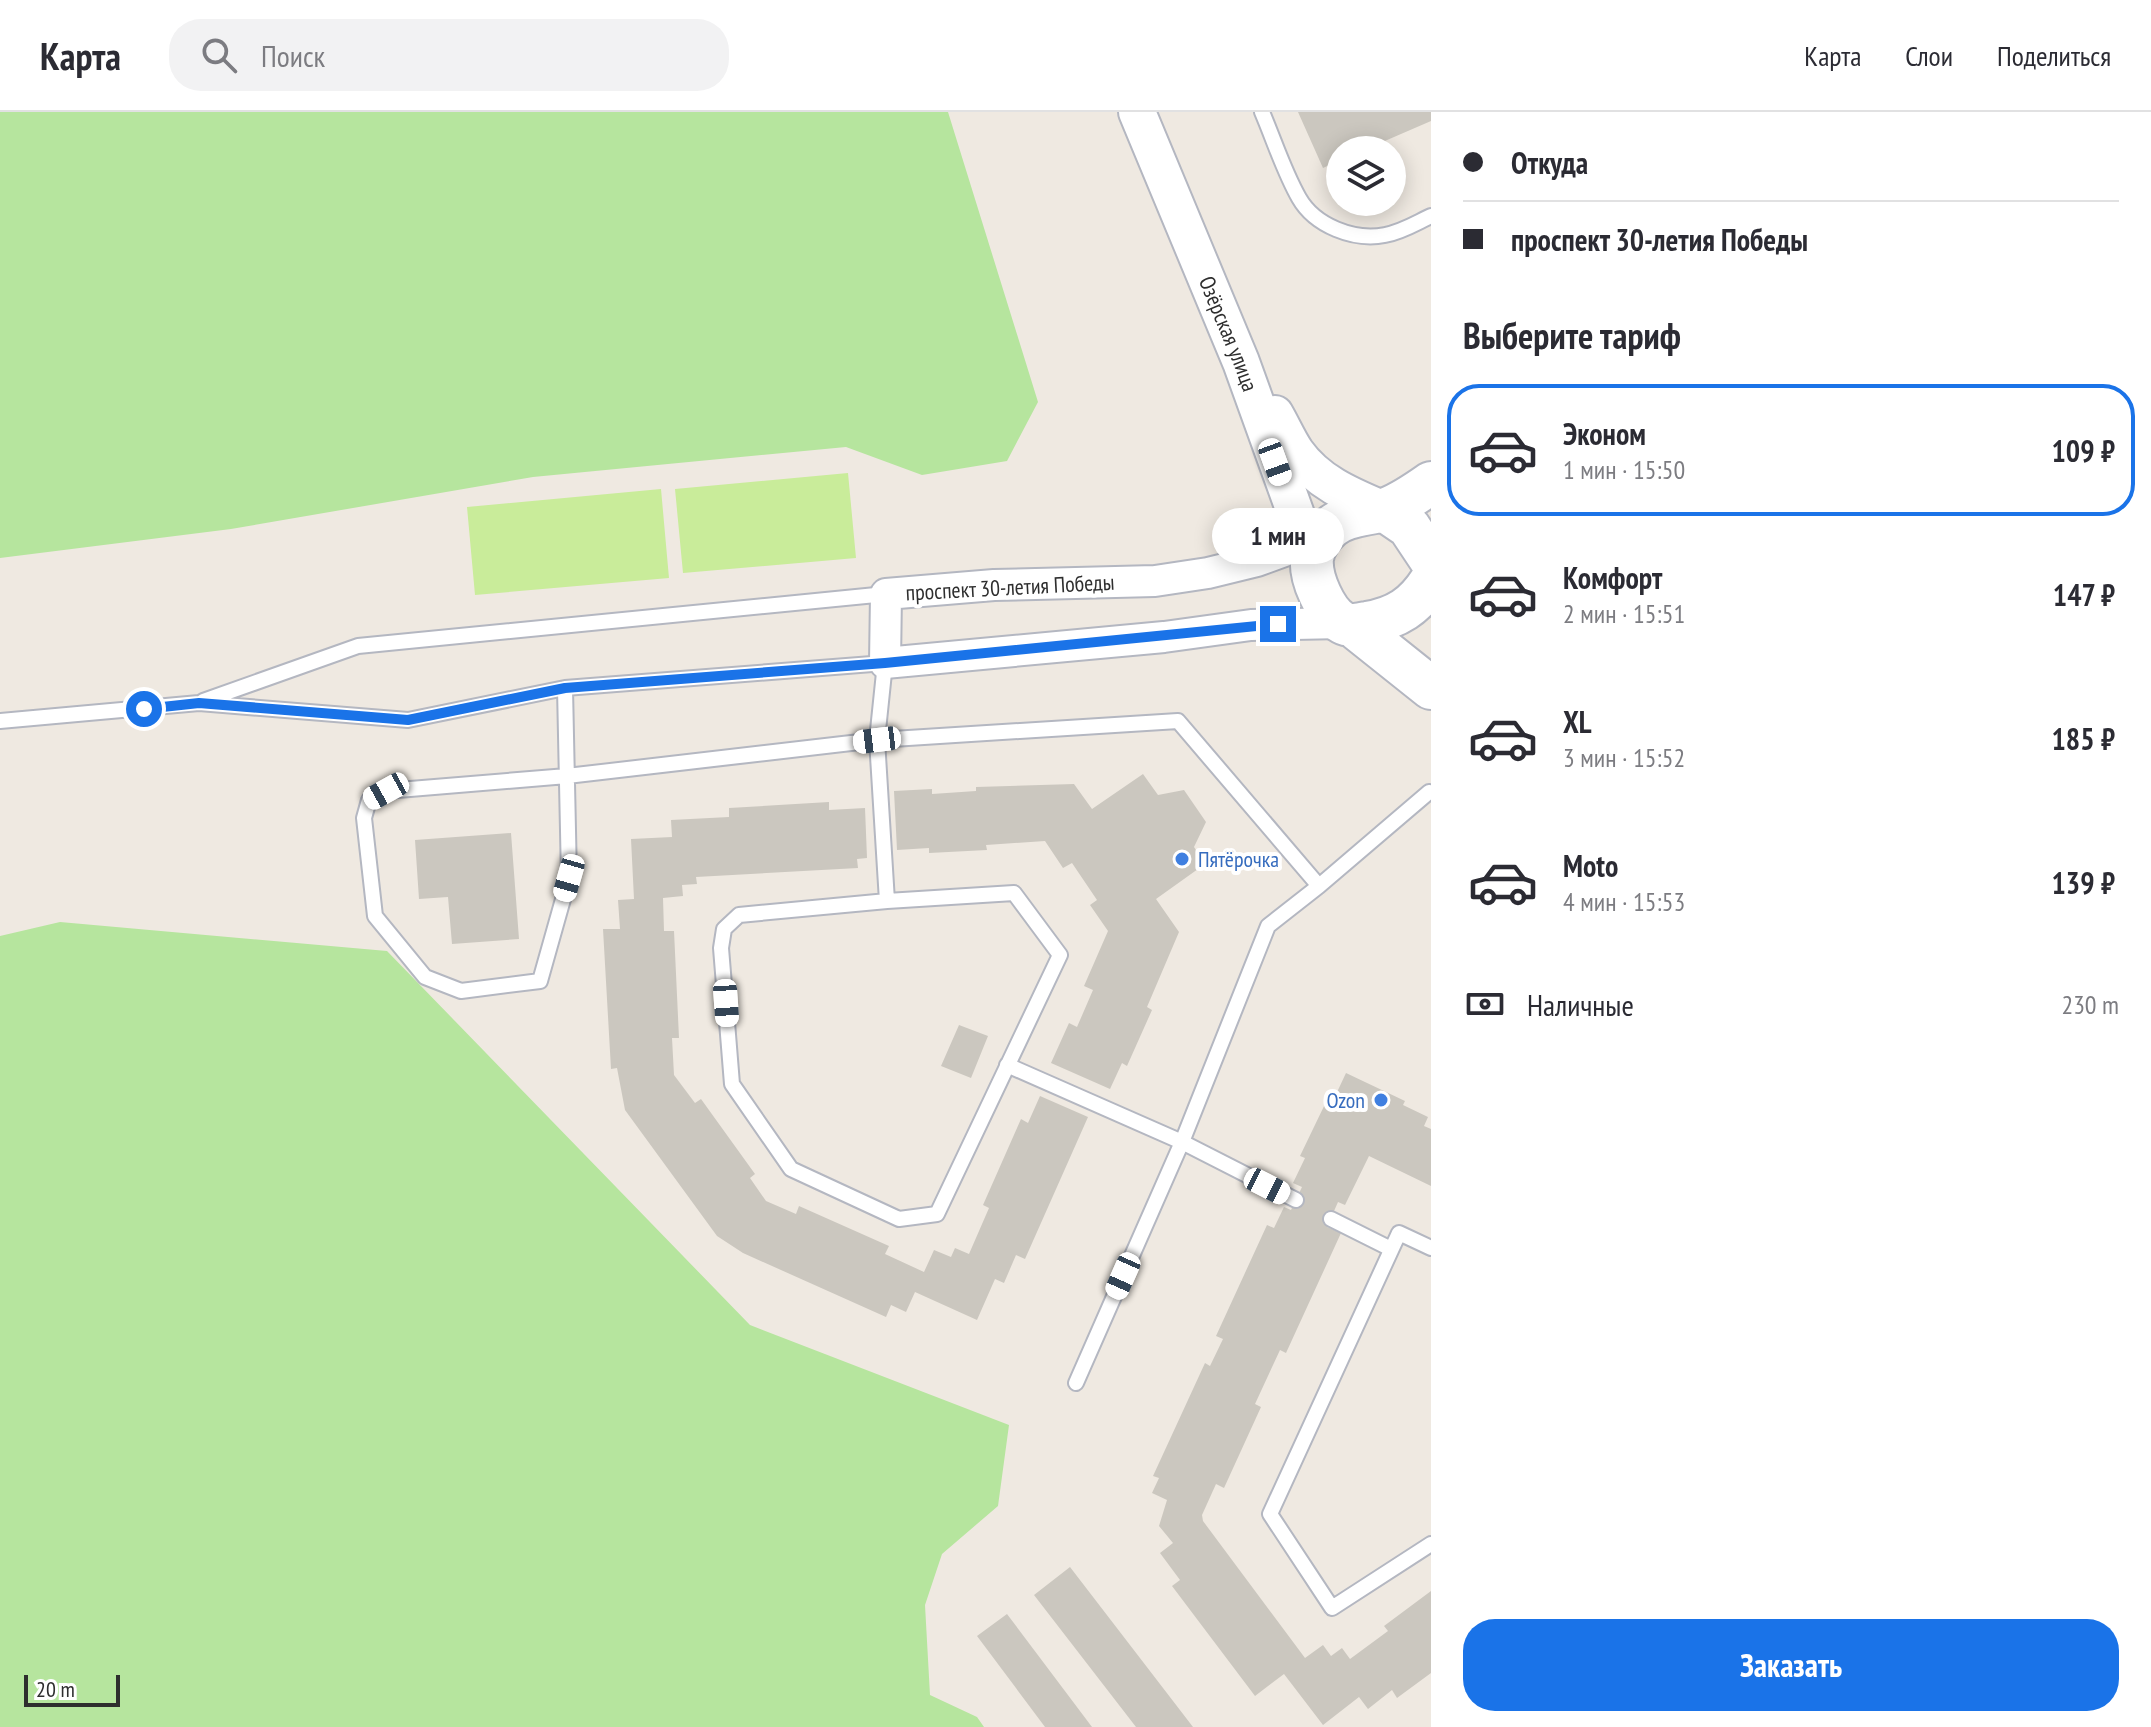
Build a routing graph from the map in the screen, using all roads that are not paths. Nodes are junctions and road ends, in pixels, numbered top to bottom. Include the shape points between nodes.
1 (1137, 112) edge
2 (1262, 112) edge
3 (1431, 216) edge
4 (1241, 362) junction
5 (1431, 483) edge
6 (1384, 510) junction
7 (1313, 547) junction
8 (1431, 560) edge
9 (1431, 581) edge
10 (886, 594) junction
11 (1347, 624) junction
12 (885, 663) junction
13 (565, 688) junction
14 (1431, 688) edge
15 (199, 703) junction
16 (0, 721) edge
17 (877, 740) junction
18 (567, 776) junction
19 (1429, 792) dead end
20 (1319, 886) junction
21 (887, 901) junction
22 (1007, 1065) junction
23 (1182, 1142) junction
24 (1296, 1200) dead end
25 (1331, 1219) dead end
26 (1431, 1248) edge
27 (1391, 1249) junction
28 (1076, 1383) dead end
29 (1431, 1544) edge

1 - 4 street, Озёрская улица
2 - 3 lane via 1300,200 1321,222 1353,235 1383,235
4 - 6 street via 1297,453 1319,477
4 - 7 street, Озёрская улица
5 - 6 main road
6 - 7 main road via 1333,525
6 - 8 main road via 1409,527
7 - 10 street, проспект 30-летия Победы via 1155,581
7 - 11 main road via 1316,585 1328,607
9 - 11 main road via 1403,612 1381,621
10 - 12 street, проспект 30-летия Победы
10 - 15 lane via 358,646
11 - 12 street via 1251,625
11 - 14 main road
12 - 13 lane
12 - 17 lane
13 - 15 lane via 408,720
13 - 18 lane
15 - 16 lane
17 - 18 lane
17 - 20 lane via 1178,721
17 - 21 lane
18 - 18 lane via 569,878 540,981 461,991 425,977 375,916 364,818 369,800 386,791
19 - 20 lane
20 - 23 lane via 1268,926
21 - 22 lane via 1014,893 1060,955
21 - 22 lane via 739,915 724,929 732,1084 791,1169 899,1219 937,1214
22 - 23 lane
23 - 24 lane
23 - 28 lane
25 - 27 lane
26 - 27 lane via 1399,1233
27 - 29 lane via 1270,1514 1332,1608

